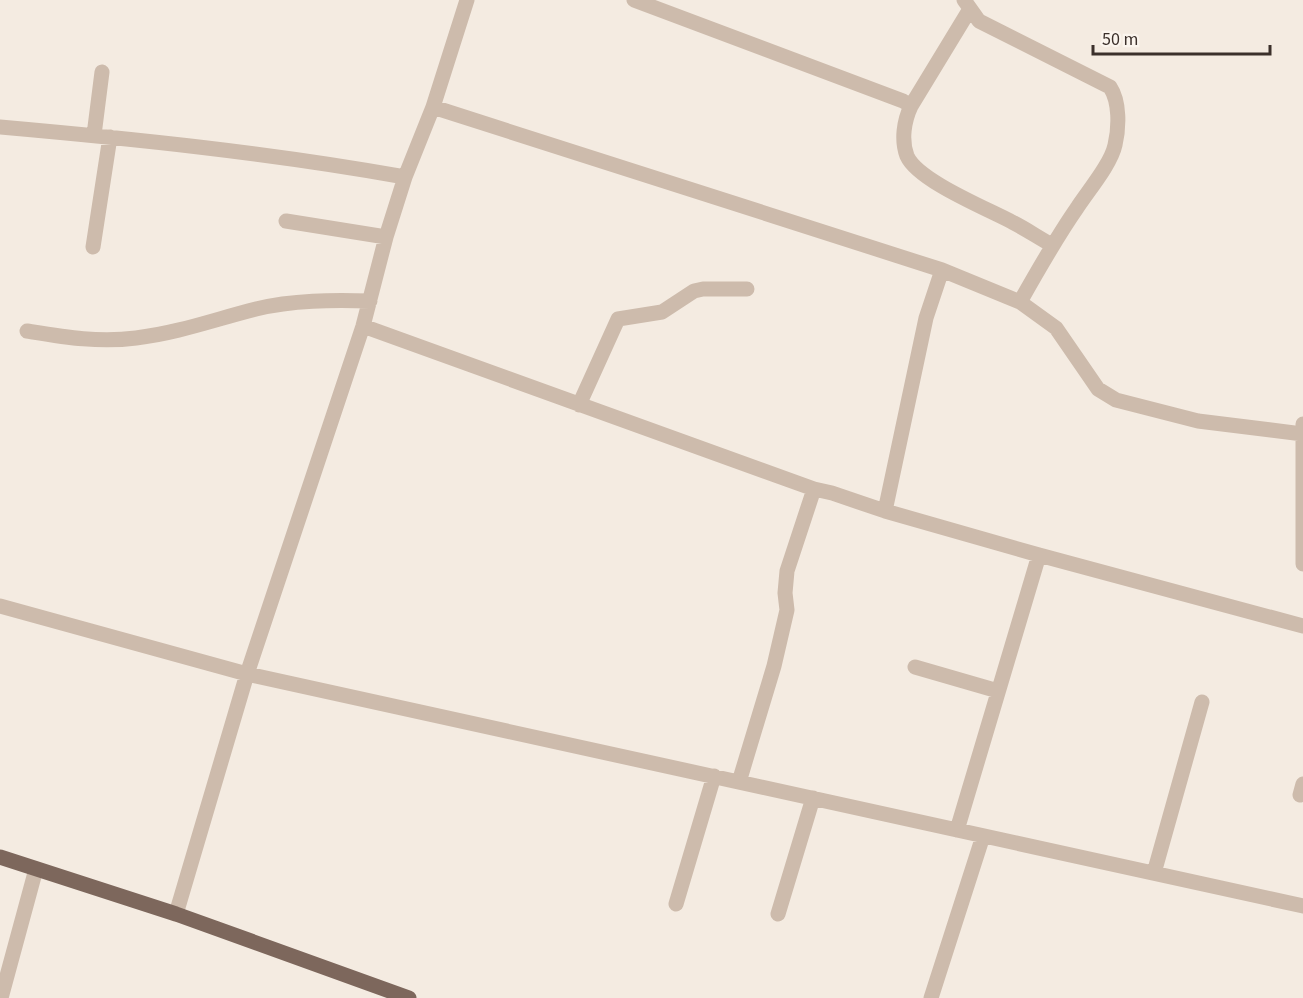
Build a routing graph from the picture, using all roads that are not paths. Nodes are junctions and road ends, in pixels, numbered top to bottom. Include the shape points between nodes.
1 (467, 0) edge
2 (634, 0) edge
3 (967, 4) edge
4 (102, 72) dead end
5 (911, 106) junction
6 (433, 107) junction
7 (0, 127) edge
8 (94, 135) junction
9 (110, 137) junction
10 (405, 177) junction
11 (286, 221) dead end
12 (386, 237) junction
13 (1052, 245) junction
14 (93, 247) dead end
15 (942, 270) junction
16 (747, 290) dead end
17 (370, 301) junction
18 (1020, 302) junction
19 (363, 327) junction
20 (27, 331) dead end
21 (579, 405) junction
22 (1303, 430) edge
23 (814, 489) junction
24 (885, 511) junction
25 (1039, 555) junction
26 (1303, 564) edge
27 (0, 606) edge
28 (1303, 626) edge
29 (915, 668) dead end
30 (247, 674) junction
31 (998, 691) junction
32 (1202, 702) dead end
33 (714, 776) junction
34 (739, 782) junction
35 (813, 798) junction
36 (957, 830) junction
37 (984, 836) junction
38 (0, 857) edge
39 (36, 869) junction
40 (1154, 873) junction
41 (676, 904) dead end
42 (1303, 906) edge
43 (176, 914) junction
44 (778, 914) dead end
45 (933, 992) edge
46 (1, 998) edge
47 (409, 998) edge

1 - 6 street
2 - 5 street
3 - 5 street
3 - 13 street via 979,21 1110,87 1115,95 1115,147
4 - 8 street
5 - 13 street via 904,133 911,161 969,203
6 - 10 street
6 - 15 street
7 - 8 street
8 - 9 street
9 - 10 street via 340,165
9 - 14 street
10 - 12 street
11 - 12 street
12 - 17 street
13 - 18 street
15 - 18 street
15 - 24 street via 926,318
16 - 21 street via 694,291 662,312 618,319
17 - 19 street
17 - 20 street via 322,300 258,308 194,327 136,338 82,340
18 - 22 street via 1056,328 1098,388 1116,400 1198,420
19 - 21 street
19 - 30 street
21 - 23 street
22 - 26 street
23 - 24 street
23 - 34 street via 787,571 786,610 774,666
24 - 25 street
25 - 28 street
25 - 31 street
27 - 30 street
29 - 31 street
30 - 33 street
30 - 43 street
31 - 36 street
32 - 40 street
33 - 34 street
33 - 41 street
34 - 35 street
35 - 36 street
35 - 44 street
36 - 37 street
37 - 40 street
37 - 45 street
38 - 39 main road
39 - 43 main road
39 - 46 street
40 - 42 street
43 - 47 main road

